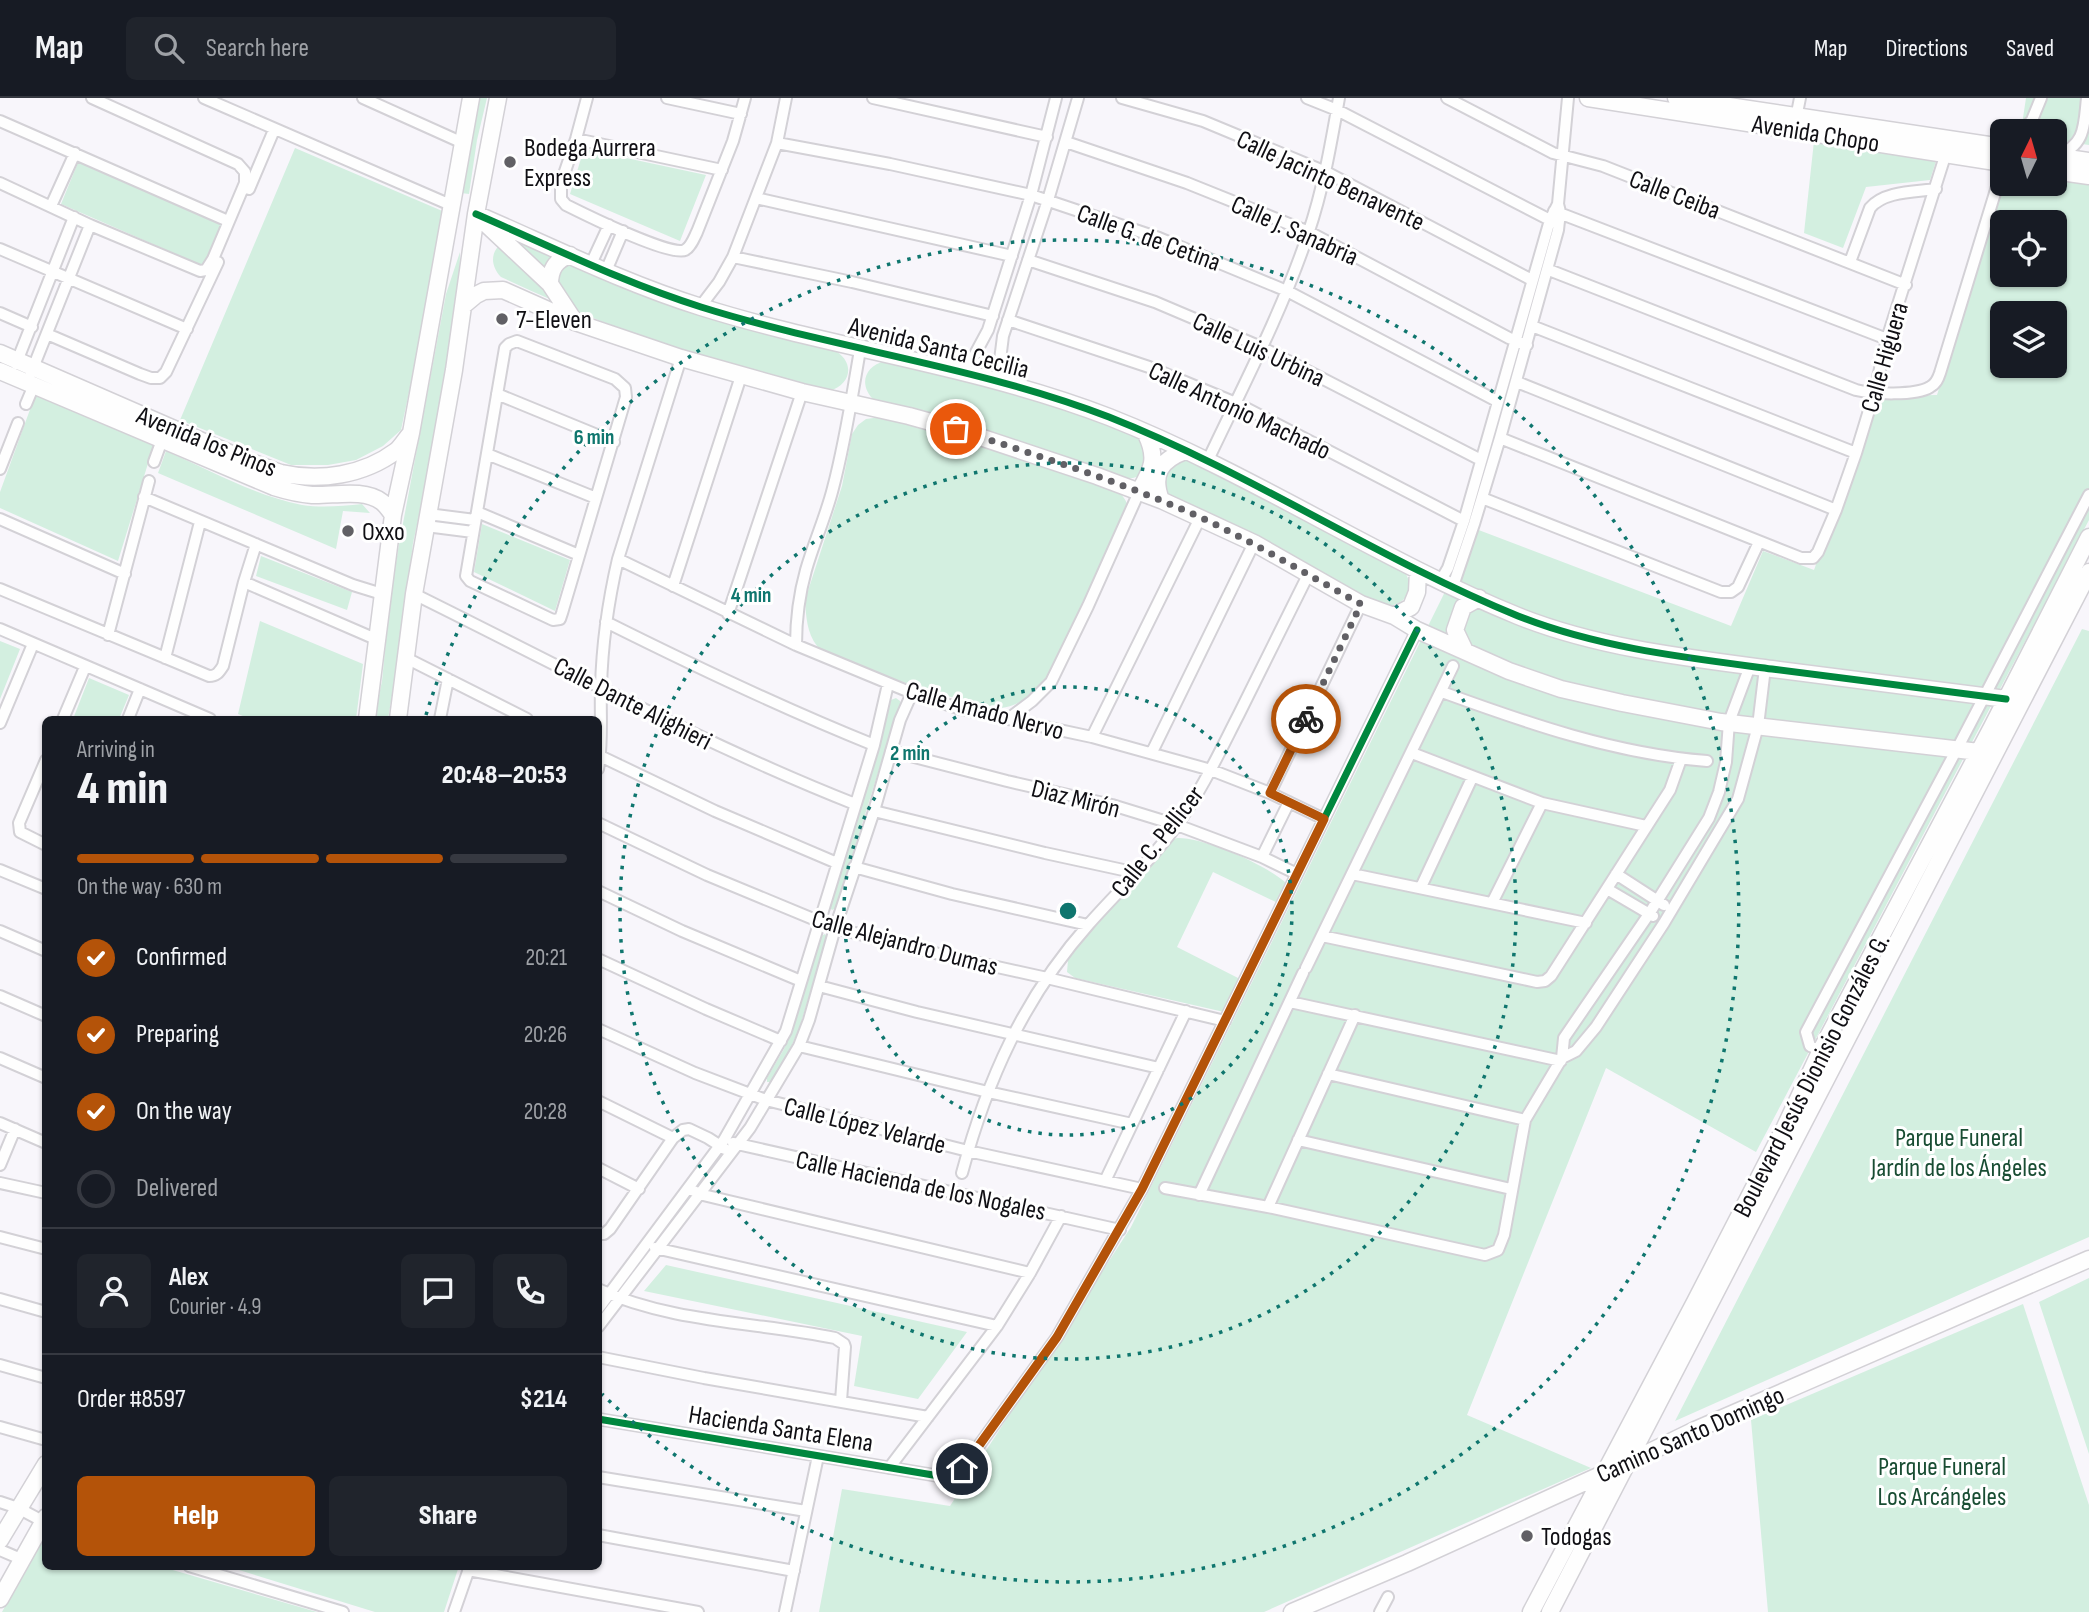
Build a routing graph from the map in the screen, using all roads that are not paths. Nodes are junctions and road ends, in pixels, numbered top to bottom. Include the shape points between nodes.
1 (92, 98) edge
2 (204, 98) edge
3 (363, 98) edge
4 (471, 98) edge
5 (498, 98) edge
6 (587, 98) edge
7 (667, 98) edge
8 (745, 98) edge
9 (786, 98) edge
10 (873, 98) edge
11 (1056, 98) edge
12 (1078, 98) edge
13 (1122, 98) edge
14 (1307, 98) edge
15 (1447, 98) edge
16 (1568, 98) edge
17 (1588, 98) edge
18 (1676, 98) edge
19 (1800, 98) edge
20 (2041, 98) edge
21 (2087, 98) edge
22 (1338, 104) edge
23 (741, 114) junction
24 (2032, 119) edge
25 (0, 121) edge
26 (1795, 123) junction
27 (274, 130) junction
28 (1047, 137) junction
29 (576, 139) junction
30 (1066, 142) junction
31 (463, 143) junction
32 (776, 143) junction
33 (1990, 146) edge
34 (75, 153) junction
35 (1946, 153) junction
36 (2067, 153) edge
37 (1563, 155) junction
38 (1990, 161) edge
39 (2067, 161) edge
40 (2089, 161) edge
41 (2067, 166) edge
42 (722, 170) junction
43 (1326, 172) junction
44 (2089, 176) edge
45 (0, 183) edge
46 (1936, 189) junction
47 (1031, 195) junction
48 (1994, 196) edge
49 (756, 198) junction
50 (1048, 200) junction
51 (51, 206) junction
52 (453, 206) junction
53 (1556, 212) junction
54 (476, 214) junction
55 (74, 217) junction
56 (228, 221) junction
57 (90, 225) junction
58 (609, 225) junction
59 (623, 232) junction
60 (1309, 232) junction
61 (0, 249) edge
62 (570, 255) junction
63 (1012, 256) junction
64 (733, 257) junction
65 (1028, 260) junction
66 (1850, 262) junction
67 (599, 267) junction
68 (1549, 270) junction
69 (53, 271) junction
70 (69, 278) junction
71 (1532, 280) junction
72 (550, 284) junction
73 (1906, 285) junction
74 (1287, 291) junction
75 (464, 305) junction
76 (700, 307) junction
77 (0, 313) edge
78 (993, 316) junction
79 (1008, 320) junction
80 (575, 322) junction
81 (1532, 326) junction
82 (32, 327) junction
83 (187, 329) junction
84 (47, 334) junction
85 (1887, 339) junction
86 (1514, 341) junction
87 (1527, 345) junction
88 (1261, 347) junction
89 (860, 350) junction
90 (0, 353) edge
91 (681, 358) junction
92 (9, 369) edge
93 (951, 370) junction
94 (741, 376) junction
95 (31, 379) junction
96 (1517, 382) junction
97 (1005, 383) junction
98 (802, 392) junction
99 (497, 394) junction
100 (1874, 394) junction
101 (1497, 401) junction
102 (850, 403) junction
103 (1236, 403) junction
104 (26, 404) dead end
105 (18, 423) dead end
106 (411, 433) junction
107 (1146, 434) junction
108 (1500, 438) junction
109 (162, 440) junction
110 (5, 441) edge
111 (614, 442) junction
112 (1185, 451) junction
113 (1856, 453) junction
114 (487, 454) junction
115 (1208, 460) junction
116 (1481, 460) junction
117 (154, 462) dead end
118 (0, 469) edge
119 (313, 478) junction
120 (149, 481) dead end
121 (1139, 492) junction
122 (313, 495) junction
123 (2089, 495) edge
124 (144, 497) junction
125 (596, 498) junction
126 (1482, 498) junction
127 (1161, 500) junction
128 (1836, 510) junction
129 (393, 515) junction
130 (1200, 518) junction
131 (0, 519) edge
132 (427, 520) junction
133 (475, 521) junction
134 (200, 522) junction
135 (1469, 523) junction
136 (2089, 537) edge
137 (1759, 542) junction
138 (1254, 543) junction
139 (256, 544) junction
140 (579, 555) junction
141 (618, 559) junction
142 (1418, 571) junction
143 (2089, 572) edge
144 (125, 574) junction
145 (1308, 575) junction
146 (244, 582) junction
147 (1447, 583) junction
148 (673, 586) junction
149 (0, 589) edge
150 (382, 594) junction
151 (414, 594) junction
152 (1479, 598) junction
153 (1361, 604) junction
154 (728, 614) junction
155 (1394, 616) junction
156 (606, 622) junction
157 (0, 629) edge
158 (1417, 630) junction
159 (108, 635) junction
160 (378, 640) junction
161 (33, 643) junction
162 (796, 645) junction
163 (1465, 651) junction
164 (165, 658) junction
165 (406, 658) junction
166 (85, 667) junction
167 (1453, 667) dead end
168 (1758, 667) junction
169 (448, 680) junction
170 (888, 684) junction
171 (601, 687) junction
172 (140, 690) junction
173 (1442, 692) junction
174 (912, 693) junction
175 (1984, 696) junction
176 (2006, 699) junction
177 (64, 716) edge
178 (129, 716) edge
179 (191, 716) edge
180 (367, 716) edge
181 (398, 716) edge
182 (441, 716) edge
183 (521, 716) edge
184 (600, 716) edge
185 (1009, 719) junction
186 (1730, 722) junction
187 (0, 723) edge
188 (1758, 726) junction
189 (1092, 737) junction
190 (874, 745) junction
191 (1957, 749) junction
192 (891, 751) junction
193 (1152, 752) junction
194 (1979, 752) junction
195 (1412, 753) junction
196 (602, 756) edge
197 (1681, 759) junction
198 (1707, 761) dead end
199 (42, 769) edge
200 (1211, 770) junction
201 (1472, 778) junction
202 (1270, 793) junction
203 (1289, 802) junction
204 (1542, 803) junction
205 (855, 804) junction
206 (874, 811) junction
207 (1324, 819) junction
208 (1177, 824) junction
209 (602, 825) edge
210 (1646, 826) junction
211 (42, 843) edge
212 (1262, 857) junction
213 (837, 863) junction
214 (854, 867) junction
215 (0, 870) edge
216 (1137, 873) junction
217 (1297, 874) junction
218 (1352, 874) junction
219 (1616, 874) junction
220 (42, 887) edge
221 (1421, 887) junction
222 (1607, 889) junction
223 (602, 893) edge
224 (1658, 901) junction
225 (1492, 903) junction
226 (1671, 910) junction
227 (1649, 914) junction
228 (819, 922) junction
229 (1586, 923) junction
230 (1664, 923) junction
231 (1088, 925) junction
232 (835, 928) junction
233 (0, 931) edge
234 (1322, 936) junction
235 (42, 949) edge
236 (602, 961) edge
237 (1047, 978) junction
238 (801, 981) junction
239 (819, 986) junction
240 (0, 996) edge
241 (1290, 1002) junction
242 (1186, 1011) junction
243 (42, 1014) edge
244 (1355, 1015) junction
245 (1225, 1021) junction
246 (602, 1031) edge
247 (1013, 1034) junction
248 (782, 1041) junction
249 (799, 1046) junction
250 (1821, 1050) junction
251 (0, 1058) edge
252 (1561, 1060) junction
253 (1159, 1068) junction
254 (1328, 1074) junction
255 (42, 1076) edge
256 (988, 1092) junction
257 (750, 1095) junction
258 (766, 1100) junction
259 (602, 1103) edge
260 (1525, 1120) junction
261 (0, 1123) edge
262 (1132, 1124) junction
263 (16, 1129) junction
264 (673, 1138) junction
265 (1298, 1140) junction
266 (42, 1141) edge
267 (722, 1142) junction
268 (734, 1148) junction
269 (968, 1151) junction
270 (0, 1165) edge
271 (602, 1170) edge
272 (962, 1173) dead end
273 (1105, 1181) junction
274 (0, 1183) edge
275 (688, 1188) junction
276 (1164, 1188) dead end
277 (639, 1189) junction
278 (1142, 1189) junction
279 (1511, 1189) junction
280 (42, 1192) edge
281 (699, 1194) junction
282 (1199, 1195) junction
283 (1268, 1207) junction
284 (1061, 1216) junction
285 (1119, 1230) junction
286 (602, 1233) edge
287 (0, 1237) edge
288 (645, 1246) junction
289 (42, 1249) edge
290 (659, 1250) junction
291 (2089, 1259) edge
292 (1030, 1273) junction
293 (609, 1294) edge
294 (0, 1299) edge
295 (42, 1310) edge
296 (602, 1315) edge
297 (997, 1326) junction
298 (602, 1357) edge
299 (0, 1365) edge
300 (42, 1377) edge
301 (841, 1401) junction
302 (928, 1417) junction
303 (602, 1420) edge
304 (0, 1427) edge
305 (42, 1439) edge
306 (818, 1456) junction
307 (1630, 1462) junction
308 (889, 1468) junction
309 (42, 1470) edge
310 (1603, 1473) junction
311 (602, 1478) edge
312 (1564, 1491) junction
313 (0, 1502) edge
314 (18, 1508) junction
315 (806, 1511) junction
316 (1582, 1514) junction
317 (36, 1534) edge
318 (2, 1535) edge
319 (602, 1536) edge
320 (201, 1570) edge
321 (468, 1570) edge
322 (479, 1570) edge
323 (794, 1571) junction
324 (1388, 1597) dead end
325 (0, 1600) edge
326 (343, 1612) edge
327 (454, 1612) edge
328 (698, 1612) edge
329 (785, 1612) edge
330 (1292, 1612) edge
331 (1380, 1612) edge
332 (1531, 1612) edge
333 (1550, 1612) edge

1 - 56 street via 238,164 247,177
2 - 27 street
3 - 31 street
4 - 31 street
5 - 54 street
6 - 29 street
7 - 23 street
8 - 23 street
9 - 32 street
10 - 28 street
11 - 28 street
12 - 30 street
13 - 43 street, Calle Jacinto Benavente via 1203,121
14 - 22 street
15 - 37 street, Calle Ceiba
16 - 37 street
17 - 26 street, Avenida Chopo
18 - 26 street, Avenida Chopo
19 - 26 street
20 - 24 street
21 - 36 street via 2081,137
22 - 43 street
22 - 53 street
23 - 42 street
25 - 34 street
26 - 33 street, Avenida Chopo
26 - 35 street, Avenida Chopo
27 - 52 street
27 - 83 street
28 - 47 street
29 - 42 street
29 - 58 street via 561,183 561,200
30 - 50 street
30 - 60 street, Calle J. Sanabria via 1187,183
31 - 52 street
32 - 47 street, Calle G. de Cetina
32 - 49 street
34 - 51 street
34 - 56 street
35 - 38 street, Avenida Chopo
35 - 46 street, Calle Higuera
37 - 53 street
37 - 66 street, Calle Ceiba via 1603,166
39 - 40 street
41 - 44 street
42 - 59 street via 685,251 672,251
43 - 60 street
43 - 71 street, Calle Jacinto Benavente
45 - 51 street
46 - 66 street via 1876,201
46 - 73 street, Calle Higuera
47 - 50 street, Calle G. de Cetina
47 - 63 street
48 - 100 street via 1938,379 1926,389
49 - 63 street
49 - 64 street
50 - 65 street
50 - 74 street, Calle G. de Cetina via 1159,238
51 - 55 street
52 - 54 street, Avenida Santa Cecilia
52 - 106 street
53 - 68 street via 1558,230
53 - 71 street
53 - 85 street
54 - 62 street, Avenida Santa Cecilia
54 - 72 street
54 - 75 street
55 - 57 street
55 - 69 street
56 - 57 street via 210,265 200,271
57 - 70 street
58 - 59 street
58 - 67 street
59 - 67 street
60 - 74 street
60 - 86 street, Calle J. Sanabria
61 - 69 street
62 - 67 street, Avenida Santa Cecilia
62 - 72 street via 556,262
63 - 78 street
64 - 76 street
64 - 78 street
65 - 79 street
65 - 88 street, Calle Luis Urbina via 1155,302
66 - 73 street, Calle Ceiba
67 - 76 street, Avenida Santa Cecilia
68 - 81 street
68 - 100 street
69 - 70 street
69 - 82 street
70 - 83 street
70 - 84 street
71 - 86 street
72 - 80 street
73 - 85 street, Calle Higuera
74 - 88 street
74 - 101 street, Calle G. de Cetina
75 - 80 street via 484,291 503,290
75 - 132 street
76 - 89 street, Avenida Santa Cecilia
77 - 82 street
78 - 93 street via 974,356
79 - 97 street via 1000,348
79 - 103 street, Calle Antonio Machado via 1127,359
80 - 91 street
81 - 87 street
81 - 113 street
82 - 92 street
83 - 84 street via 160,378 140,374
84 - 95 street
85 - 100 street, Calle Higuera
86 - 87 street, Calle J. Sanabria
86 - 101 street
87 - 96 street
88 - 103 street
88 - 116 street, Calle Luis Urbina
89 - 93 street, Avenida Santa Cecilia
89 - 102 street
90 - 92 street, Avenida los Pinos
91 - 94 street
91 - 141 street
92 - 95 street, Avenida los Pinos
93 - 97 street, Avenida Santa Cecilia
94 - 98 street
94 - 148 street
95 - 104 street
95 - 109 street, Avenida los Pinos
95 - 119 street, Avenida los Pinos via 281,473
96 - 108 street
96 - 128 street
97 - 107 street, Avenida Santa Cecilia
98 - 102 street
98 - 154 street
99 - 111 street
99 - 111 street via 505,348 517,341 620,382 626,397
99 - 114 street
100 - 113 street, Calle Higuera
101 - 116 street
102 - 121 street via 956,429
102 - 162 street via 833,491 801,591
103 - 115 street
103 - 135 street, Calle Antonio Machado
105 - 110 street
106 - 119 street, Avenida los Pinos via 397,450 374,464 334,477
106 - 129 street
107 - 112 street, Avenida Santa Cecilia
107 - 121 street via 1153,460
108 - 126 street
108 - 137 street
109 - 117 street
109 - 122 street, Avenida los Pinos via 290,493
110 - 118 street
111 - 125 street
112 - 115 street, Avenida Santa Cecilia
112 - 127 street via 1160,468
113 - 128 street, Calle Higuera
114 - 125 street
114 - 133 street
115 - 142 street, Avenida Santa Cecilia
116 - 135 street
119 - 122 street
120 - 124 street
121 - 127 street
121 - 185 street via 1051,682
122 - 129 street, Avenida los Pinos via 371,496
123 - 175 street
124 - 134 street
124 - 144 street
125 - 140 street
126 - 135 street
126 - 137 street via 1731,592 1741,582
127 - 130 street
128 - 137 street, Calle Higuera via 1813,558
129 - 150 street
130 - 138 street
130 - 189 street
131 - 144 street
132 - 133 street
132 - 151 street
133 - 140 street
133 - 140 street via 466,576 553,620 560,619
134 - 139 street
134 - 164 street
135 - 147 street
136 - 176 street, Boulevard Jesús Dionisio Gonzáles G.
138 - 145 street
138 - 193 street
139 - 146 street
139 - 150 street
141 - 148 street, Calle Amado Nervo
141 - 156 street
142 - 147 street, Avenida Santa Cecilia
142 - 155 street via 1411,607
143 - 307 street, Boulevard Jesús Dionisio Gonzáles G.
144 - 159 street
145 - 153 street
145 - 200 street, Calle C. Pellicer
146 - 160 street
146 - 164 street via 218,673 209,677
147 - 152 street, Avenida Santa Cecilia
148 - 154 street, Calle Amado Nervo
149 - 159 street
150 - 160 street
151 - 165 street
151 - 171 street, Calle Dante Alighieri
152 - 163 street via 1462,607 1455,629
152 - 168 street, Avenida Santa Cecilia via 1520,617 1599,642
153 - 155 street
153 - 202 street
154 - 162 street, Calle Amado Nervo
155 - 158 street
156 - 171 street
156 - 190 street via 805,718
157 - 161 street
158 - 163 street
158 - 207 street
159 - 164 street
160 - 180 street
161 - 166 street
161 - 187 street
162 - 170 street, Calle Amado Nervo
163 - 186 street via 1561,689
165 - 169 street
165 - 181 street
166 - 172 street
166 - 177 street
167 - 173 street
168 - 175 street, Avenida Santa Cecilia
168 - 186 street
168 - 188 street
169 - 182 street
169 - 183 street
170 - 174 street, Calle Amado Nervo
170 - 190 street
171 - 184 street
171 - 205 street, Calle Dante Alighieri via 724,750
172 - 178 street
172 - 179 street
173 - 195 street
173 - 197 street via 1580,737
174 - 185 street, Calle Amado Nervo
174 - 192 street
175 - 176 street, Avenida Santa Cecilia
175 - 191 street
176 - 194 street, Boulevard Jesús Dionisio Gonzáles G.
185 - 189 street, Calle Amado Nervo
186 - 188 street
186 - 224 street via 1726,762 1709,818
188 - 191 street
188 - 226 street via 1738,799
189 - 193 street, Calle Amado Nervo
190 - 205 street
191 - 194 street
191 - 250 street via 1806,1032 1810,1046
192 - 206 street
192 - 208 street, Diaz Mirón
193 - 200 street, Calle Amado Nervo
194 - 250 street, Boulevard Jesús Dionisio Gonzáles G.
195 - 201 street
195 - 218 street
196 - 213 street
197 - 198 street
197 - 210 street via 1670,790
199 - 211 street via 19,823 24,836
200 - 202 street, Calle Amado Nervo
200 - 208 street, Calle C. Pellicer
201 - 204 street
201 - 221 street
202 - 203 street, Calle Amado Nervo
203 - 207 street, Calle Amado Nervo
203 - 212 street
204 - 210 street
204 - 225 street
205 - 213 street
206 - 214 street
206 - 216 street
207 - 217 street
208 - 212 street, Diaz Mirón
208 - 216 street, Calle C. Pellicer
209 - 228 street, Calle Alejandro Dumas
210 - 219 street
212 - 217 street, Diaz Mirón
213 - 228 street
214 - 231 street
214 - 232 street
215 - 220 street
216 - 231 street, Calle C. Pellicer
217 - 245 street
218 - 221 street
218 - 234 street
219 - 222 street
219 - 224 street
221 - 225 street
222 - 227 street
222 - 229 street
223 - 238 street
224 - 226 street
224 - 227 street
225 - 229 street
226 - 230 street
227 - 230 street
227 - 252 street via 1564,1038
228 - 232 street, Calle Alejandro Dumas
228 - 238 street
229 - 234 street via 1551,976 1537,982
230 - 252 street via 1596,1027 1576,1051
231 - 237 street, Calle C. Pellicer
232 - 237 street, Calle Alejandro Dumas
232 - 239 street
233 - 235 street
234 - 241 street
236 - 248 street
237 - 242 street, Calle Alejandro Dumas
237 - 247 street, Calle C. Pellicer
238 - 248 street
239 - 247 street
239 - 249 street
240 - 243 street
241 - 244 street
241 - 282 street
242 - 245 street, Calle Alejandro Dumas
242 - 253 street
244 - 252 street
244 - 254 street
245 - 278 street
246 - 257 street, Calle López Velarde
247 - 253 street
247 - 256 street, Calle C. Pellicer
248 - 257 street
249 - 256 street
249 - 258 street
250 - 310 street, Boulevard Jesús Dionisio Gonzáles G.
251 - 255 street
252 - 260 street
253 - 262 street
254 - 260 street
254 - 265 street
256 - 262 street
256 - 269 street, Calle C. Pellicer
257 - 258 street, Calle López Velarde
257 - 267 street
258 - 268 street
258 - 269 street, Calle López Velarde
259 - 264 street
260 - 279 street
261 - 263 street
262 - 273 street
263 - 266 street
263 - 270 street
264 - 267 street, Calle Hacienda de los Nogales via 689,1129
264 - 277 street
265 - 279 street
265 - 283 street
267 - 268 street, Calle Hacienda de los Nogales
267 - 275 street
268 - 281 street
268 - 284 street, Calle Hacienda de los Nogales
269 - 272 street, Calle C. Pellicer
269 - 273 street, Calle López Velarde
271 - 277 street
273 - 278 street, Calle López Velarde
274 - 280 street
275 - 281 street
275 - 288 street
276 - 282 street
277 - 286 street
278 - 285 street
279 - 283 street via 1498,1251 1485,1255
281 - 290 street
281 - 292 street
282 - 283 street
284 - 285 street, Calle Hacienda de los Nogales
284 - 292 street
285 - 308 street, Hacienda Santa Elena via 1057,1337 964,1466 939,1476
287 - 289 street
288 - 290 street
288 - 293 street
290 - 293 street
290 - 297 street
291 - 307 street, Camino Santo Domingo
292 - 297 street
293 - 296 street
293 - 301 street via 658,1310 835,1338 845,1347
294 - 295 street
297 - 302 street
298 - 301 street
299 - 300 street
301 - 302 street
302 - 308 street
303 - 306 street, Hacienda Santa Elena
304 - 305 street
306 - 308 street, Hacienda Santa Elena
306 - 315 street
307 - 310 street, Camino Santo Domingo
307 - 333 street, Boulevard Jesús Dionisio Gonzáles G.
309 - 314 street
310 - 312 street, Camino Santo Domingo
310 - 316 street, Boulevard Jesús Dionisio Gonzáles G.
311 - 315 street
312 - 316 street
312 - 330 street, Camino Santo Domingo
313 - 314 street
314 - 317 street
314 - 318 street
315 - 323 street
316 - 332 street, Boulevard Jesús Dionisio Gonzáles G.
317 - 318 street
317 - 325 street
319 - 323 street
320 - 326 street
321 - 327 street
322 - 328 street
323 - 329 street
324 - 331 street

